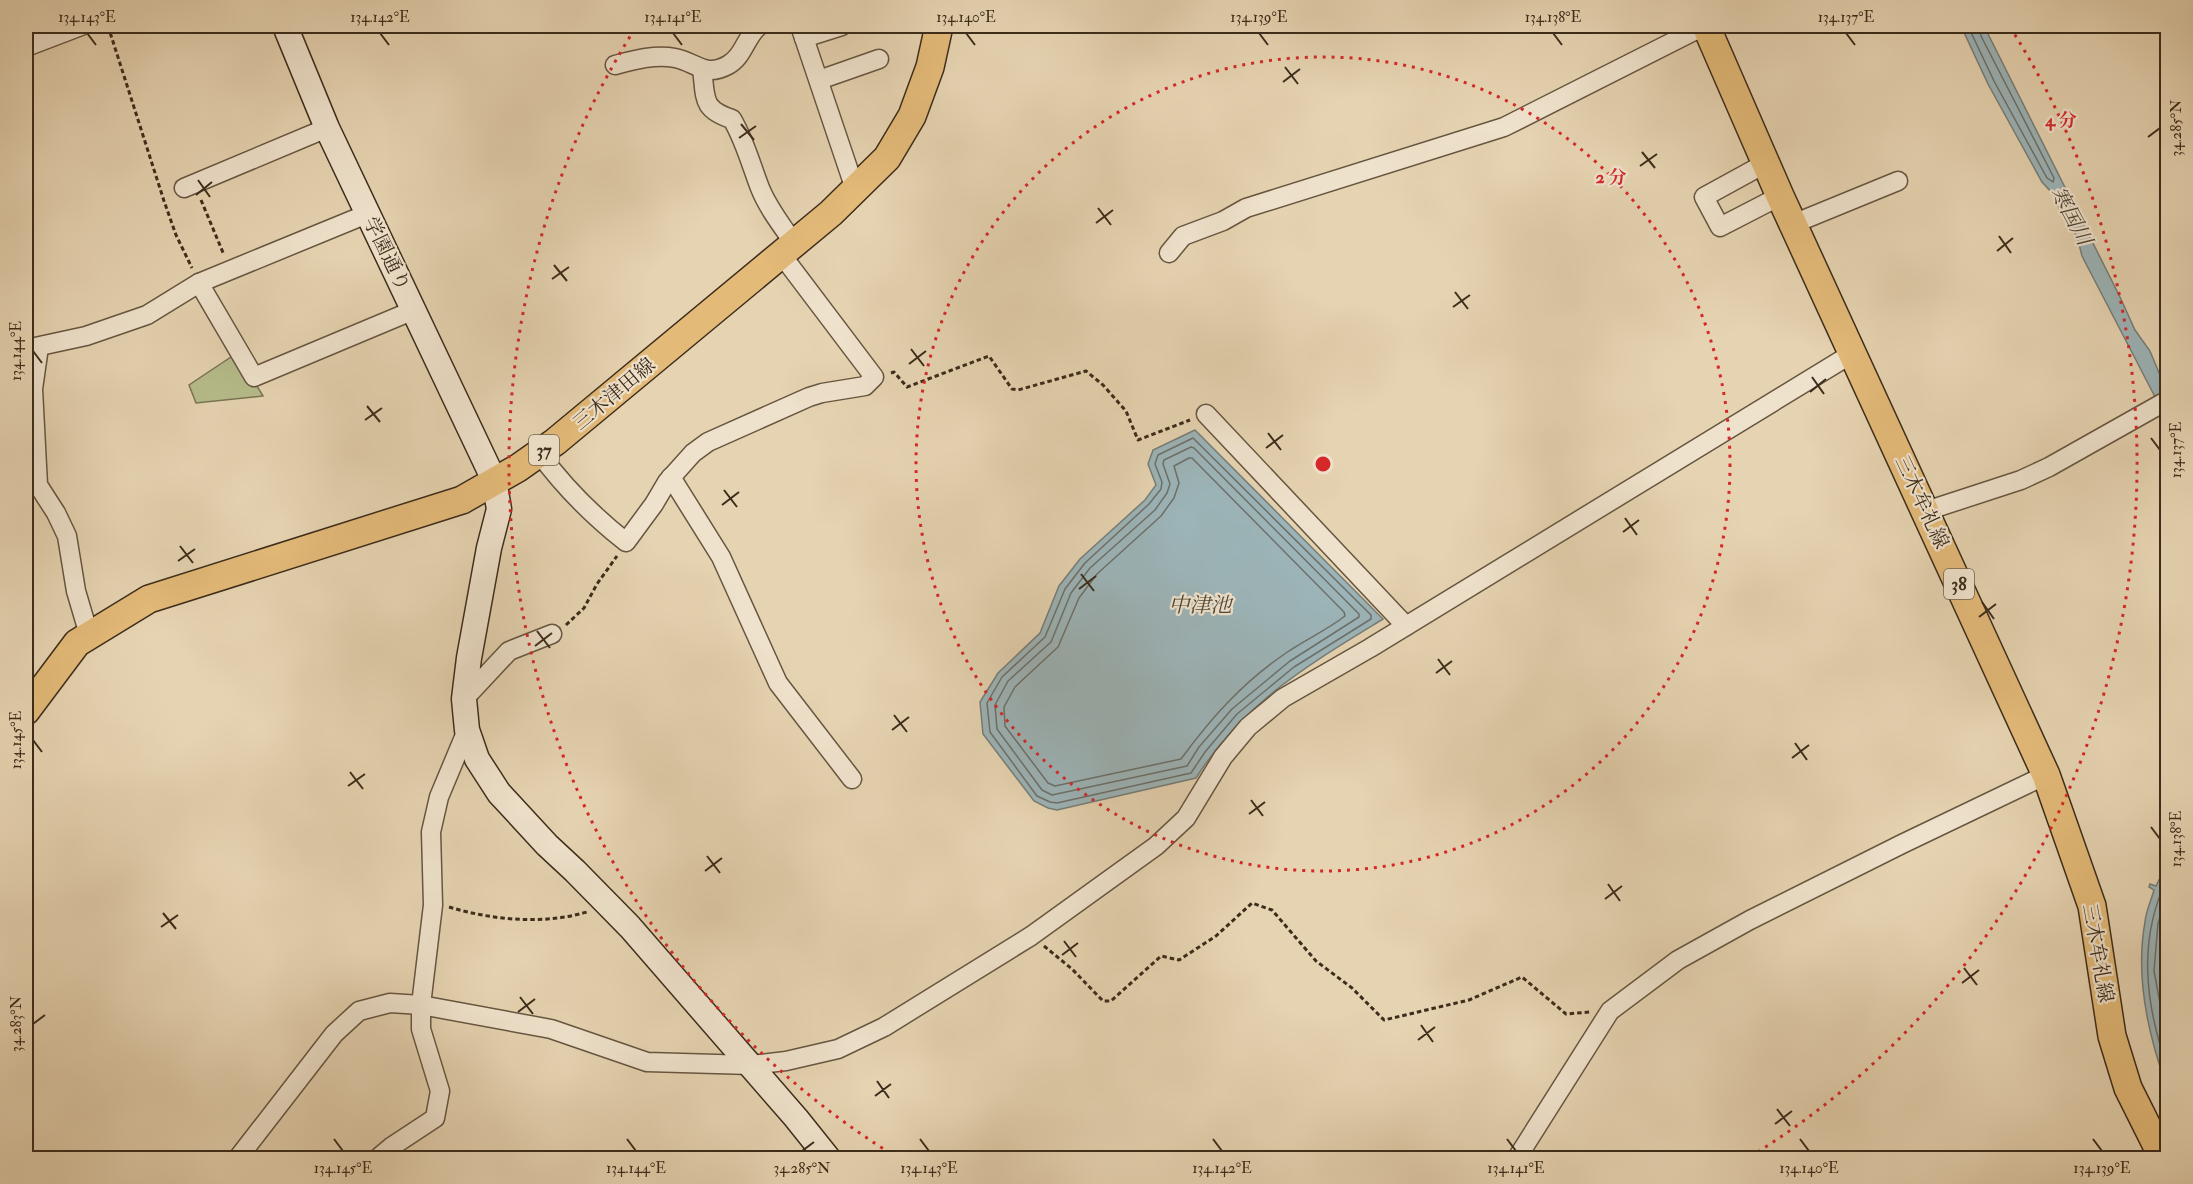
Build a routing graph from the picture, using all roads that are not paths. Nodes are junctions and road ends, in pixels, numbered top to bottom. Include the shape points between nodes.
1 (81, 26) edge
2 (285, 26) edge
3 (759, 26) edge
4 (842, 26) edge
5 (939, 26) edge
6 (1705, 26) edge
7 (802, 32) edge
8 (26, 46) edge
9 (879, 59) dead end
10 (615, 65) dead end
11 (702, 69) junction
12 (819, 80) junction
13 (327, 128) junction
14 (1766, 163) junction
15 (1898, 181) dead end
16 (190, 186) road end
17 (855, 189) junction
18 (1780, 196) junction
19 (368, 214) junction
20 (1793, 224) junction
21 (788, 249) junction
22 (1169, 253) dead end
23 (199, 283) junction
24 (414, 310) junction
25 (32, 348) edge
26 (1853, 353) junction
27 (2168, 400) edge
28 (1206, 414) road end
29 (539, 453) junction
30 (671, 477) junction
31 (494, 480) junction
32 (1926, 511) junction
33 (1406, 626) junction
34 (89, 634) junction
35 (552, 634) road end
36 (464, 699) junction
37 (26, 711) edge
38 (467, 730) junction
39 (2046, 775) junction
40 (852, 779) dead end
41 (421, 1005) junction
42 (751, 1065) junction
43 (238, 1158) edge
44 (378, 1158) edge
45 (828, 1158) edge
46 (1517, 1158) edge
47 (2163, 1158) edge

1 - 8 street
2 - 13 street, 学園通り
3 - 11 street via 729,64 712,71
4 - 7 street
5 - 17 main road, 三木津田線 / 37 via 930,67 912,116 887,158
6 - 14 main road, 三木牟礼線 / 38
6 - 22 street via 1504,127 1246,207 1223,221 1183,236
7 - 12 street
9 - 12 street
10 - 11 street via 657,57 676,58
11 - 21 street via 710,109 732,119 741,134 760,190
12 - 17 street
13 - 16 street
13 - 19 street, 学園通り
14 - 18 main road, 三木牟礼線 / 38
14 - 18 street via 1704,196 1720,227
15 - 20 street
17 - 21 main road, 三木津田線 / 37
18 - 20 main road, 三木牟礼線 / 38
19 - 23 street
19 - 24 street, 学園通り
20 - 26 main road, 三木牟礼線 / 38
21 - 29 main road, 三木津田線 / 37
21 - 30 street via 874,377 865,386 808,397 708,442
23 - 24 street via 254,377
23 - 25 street via 147,315 86,336
24 - 31 street, 学園通り
25 - 34 street via 38,485 67,537 76,591
26 - 32 main road, 三木牟礼線 / 38
26 - 33 street
27 - 32 street via 2021,480
28 - 33 street
29 - 30 street via 583,505 626,542
29 - 31 main road, 三木津田線 / 37
30 - 40 street via 721,557 778,683
31 - 34 main road, 三木津田線 / 37 via 462,500 150,599
31 - 36 street, 学園通り via 499,509 468,658
32 - 39 main road, 三木牟礼線 / 38
33 - 42 street via 1274,705 1223,757 1185,818 1156,846 1031,936 884,1027 837,1049
34 - 37 main road, 三木津田線 / 37 via 77,643
35 - 36 street via 509,651
36 - 38 street, 学園通り
38 - 41 street via 439,797 431,832 432,900
38 - 42 street, 学園通り via 477,759 499,793 630,927
39 - 46 street via 1750,920 1678,960 1610,1011
39 - 47 main road, 三木牟礼線 / 38 via 2092,906 2112,1036 2128,1088
41 - 42 street via 551,1029 647,1062
41 - 43 street via 390,1003 359,1011 334,1034
41 - 44 street via 421,1029 440,1091 435,1118
42 - 45 street, 学園通り

